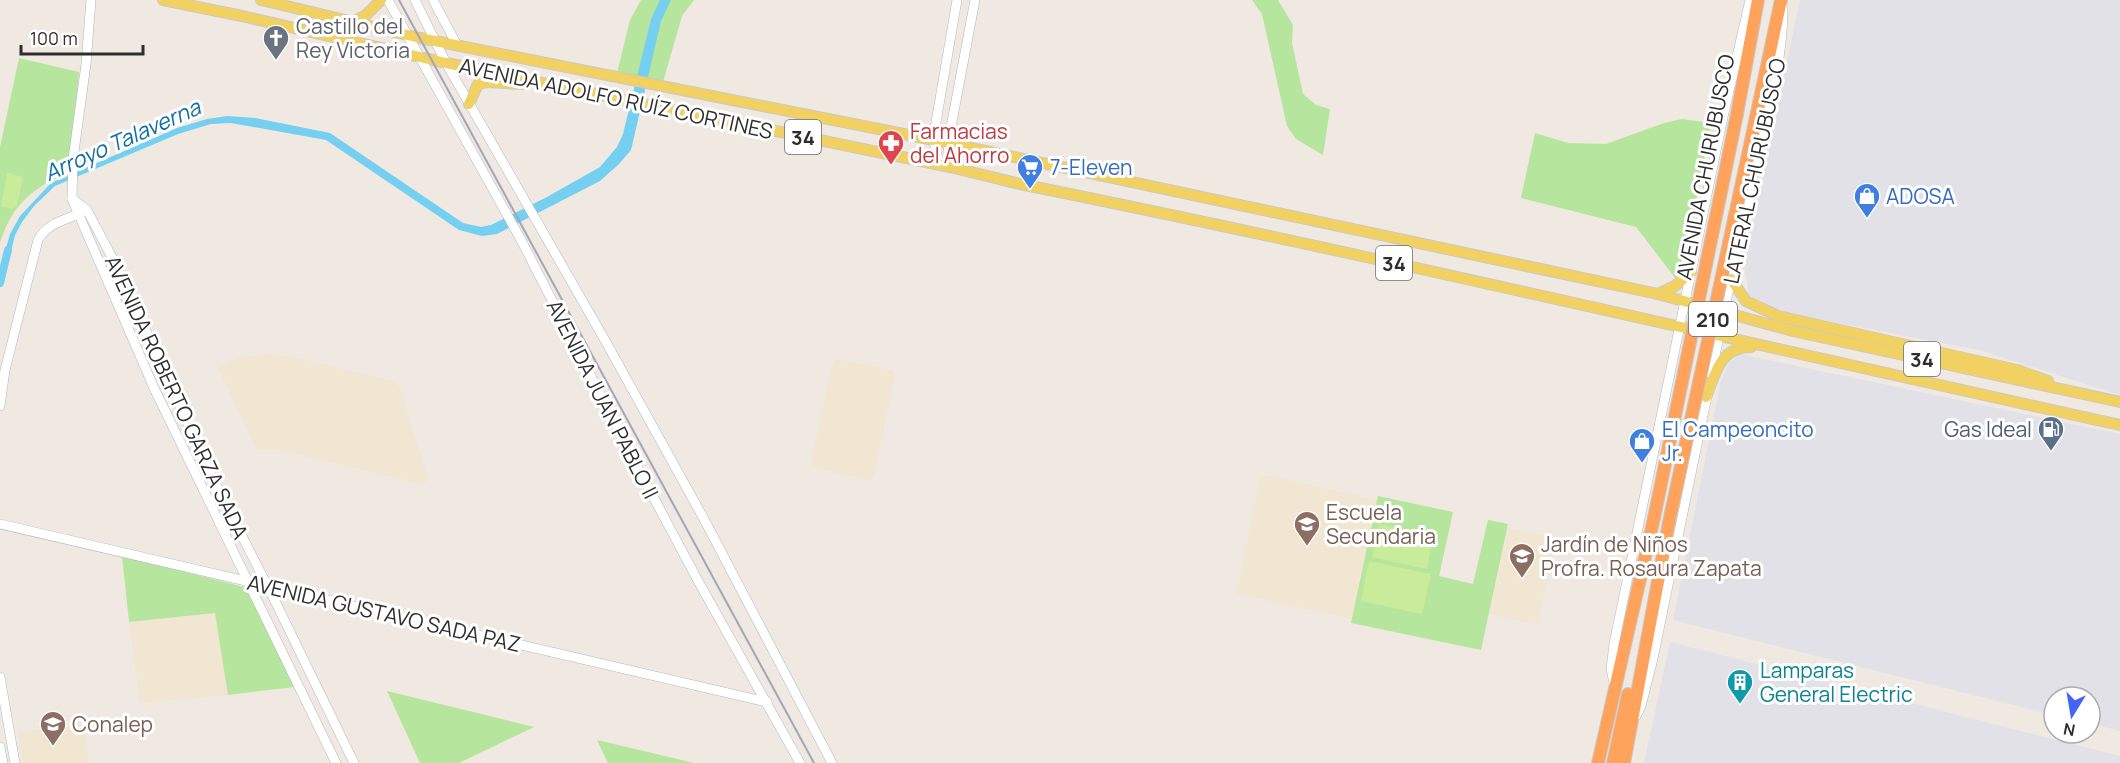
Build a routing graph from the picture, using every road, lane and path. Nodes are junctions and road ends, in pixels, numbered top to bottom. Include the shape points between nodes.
1 (91, 0) edge
2 (163, 0) edge
3 (261, 0) edge
4 (381, 0) edge
5 (388, 0) edge
6 (415, 0) edge
7 (433, 0) edge
8 (957, 0) edge
9 (975, 0) edge
10 (1750, 0) edge
11 (1758, 0) edge
12 (1782, 0) edge
13 (354, 21) junction
14 (407, 35) junction
15 (436, 40) junction
16 (457, 45) junction
17 (418, 56) junction
18 (446, 63) junction
19 (563, 86) junction
20 (469, 104) junction
21 (934, 141) junction
22 (948, 143) junction
23 (944, 166) junction
24 (72, 199) junction
25 (87, 210) junction
26 (77, 214) junction
27 (1691, 272) junction
28 (1731, 279) junction
29 (1658, 294) junction
30 (1685, 301) junction
31 (1724, 312) junction
32 (1680, 326) junction
33 (1719, 335) junction
34 (1761, 346) junction
35 (1673, 356) junction
36 (1713, 365) junction
37 (3, 373) edge
38 (1667, 389) junction
39 (2091, 396) junction
40 (1706, 397) junction
41 (2120, 402) edge
42 (0, 406) edge
43 (2120, 425) edge
44 (0, 524) edge
45 (247, 580) junction
46 (268, 587) junction
47 (1647, 636) junction
48 (0, 677) edge
49 (1615, 687) junction
50 (767, 702) junction
51 (1630, 726) junction
52 (0, 747) edge
53 (3, 763) edge
54 (15, 763) edge
55 (336, 763) edge
56 (354, 763) edge
57 (801, 763) edge
58 (832, 763) edge
59 (1598, 763) edge
60 (1613, 763) edge
61 (1624, 763) edge

1 - 24 street, AVENIDA ROBERTO GARZA SADA
2 - 17 main road, AVENIDA ADOLFO RUÍZ CORTINES / 34
3 - 13 main road, AVENIDA ADOLFO RUÍZ CORTINES / 34
4 - 13 main road
5 - 14 street, AVENIDA JUAN PABLO II
6 - 15 street, AVENIDA JUAN PABLO II
7 - 16 street
8 - 21 street
9 - 22 street
10 - 27 street, LATERAL CHURUBUSCO
11 - 49 highway, AVENIDA CHURUBUSCO / 210, bridge via 1654,518
12 - 28 street, LATERAL CHURUBUSCO via 1780,47
12 - 47 highway, AVENIDA CHURUBUSCO / 210, bridge
13 - 14 main road, AVENIDA ADOLFO RUÍZ CORTINES / 34
14 - 15 main road, AVENIDA ADOLFO RUÍZ CORTINES / 34
14 - 17 street, AVENIDA JUAN PABLO II
15 - 16 main road, AVENIDA ADOLFO RUÍZ CORTINES / 34
15 - 18 street, AVENIDA JUAN PABLO II
16 - 21 main road, AVENIDA ADOLFO RUÍZ CORTINES / 34
17 - 18 main road, AVENIDA ADOLFO RUÍZ CORTINES / 34
17 - 50 street, AVENIDA JUAN PABLO II via 520,238 639,470
18 - 19 main road, AVENIDA ADOLFO RUÍZ CORTINES / 34
18 - 20 street, AVENIDA JUAN PABLO II
19 - 20 main road via 487,82 478,84
19 - 23 main road, AVENIDA ADOLFO RUÍZ CORTINES / 34
20 - 58 street, AVENIDA JUAN PABLO II via 596,323
21 - 22 main road, AVENIDA ADOLFO RUÍZ CORTINES / 34
21 - 23 street
22 - 23 street
22 - 29 main road, AVENIDA ADOLFO RUÍZ CORTINES / 34
23 - 32 main road, AVENIDA ADOLFO RUÍZ CORTINES / 34
24 - 25 street, AVENIDA ROBERTO GARZA SADA
24 - 26 street, AVENIDA ROBERTO GARZA SADA
25 - 26 street
25 - 46 street, AVENIDA ROBERTO GARZA SADA
26 - 37 street via 43,232 36,247
26 - 45 street, AVENIDA ROBERTO GARZA SADA via 154,388
27 - 29 main road
27 - 30 street, LATERAL CHURUBUSCO
28 - 31 street, LATERAL CHURUBUSCO
28 - 39 main road via 1746,301 1778,316 2017,370
29 - 30 main road, 34
30 - 31 main road, 34
30 - 32 street, LATERAL CHURUBUSCO
31 - 33 street, LATERAL CHURUBUSCO
31 - 39 main road, 34 via 1793,331
32 - 33 main road, 34
32 - 35 street, LATERAL CHURUBUSCO
33 - 34 main road, 34
33 - 36 street, LATERAL CHURUBUSCO
34 - 40 main road via 1741,347 1724,357
34 - 43 main road, 34
35 - 36 street
35 - 38 street, LATERAL CHURUBUSCO
36 - 40 street, LATERAL CHURUBUSCO
37 - 42 street
38 - 40 street
38 - 49 street, LATERAL CHURUBUSCO via 1612,654
39 - 41 main road, 34
40 - 51 street, LATERAL CHURUBUSCO via 1650,672 1641,706
44 - 45 street, AVENIDA GUSTAVO SADA PAZ
45 - 46 street, AVENIDA GUSTAVO SADA PAZ
45 - 55 street, AVENIDA ROBERTO GARZA SADA
46 - 50 street, AVENIDA GUSTAVO SADA PAZ
46 - 56 street, AVENIDA ROBERTO GARZA SADA
47 - 51 highway, AVENIDA CHURUBUSCO / 210
47 - 60 highway via 1636,659
48 - 54 street
49 - 59 highway, AVENIDA CHURUBUSCO / 210
50 - 57 street, AVENIDA JUAN PABLO II
51 - 61 highway, AVENIDA CHURUBUSCO / 210
52 - 53 street

